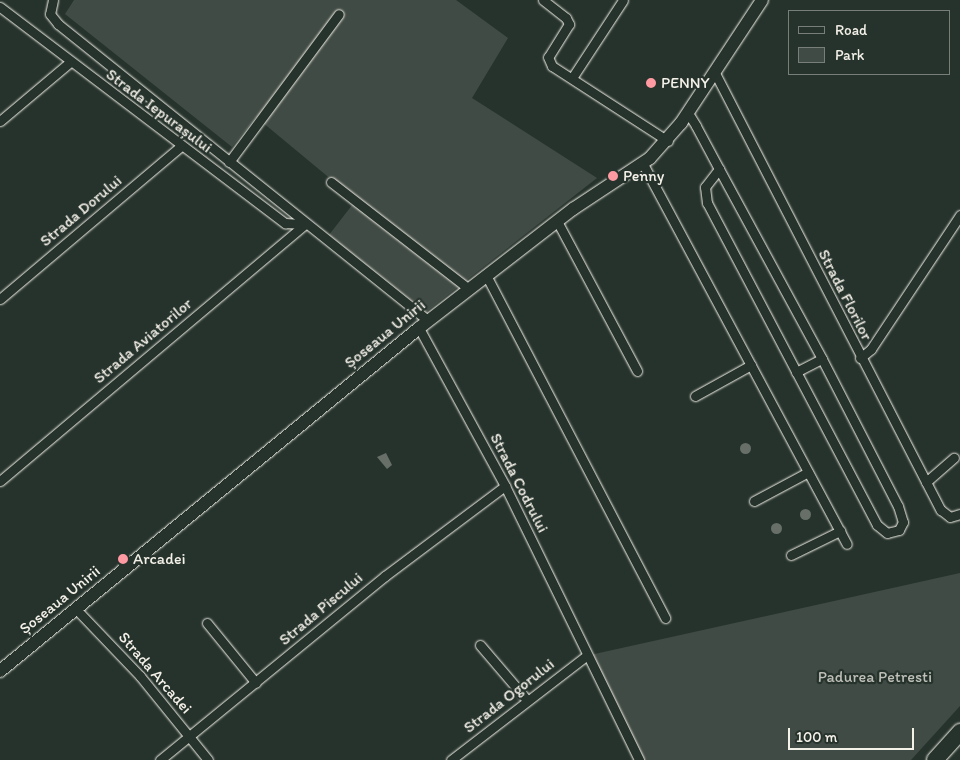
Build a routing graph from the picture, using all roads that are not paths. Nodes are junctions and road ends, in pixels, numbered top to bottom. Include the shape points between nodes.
1 (543, 0) edge
2 (623, 0) edge
3 (762, 0) edge
4 (52, 2) edge
5 (0, 7) edge
6 (339, 14) dead end
7 (70, 62) junction
8 (715, 73) junction
9 (572, 78) junction
10 (688, 113) junction
11 (0, 120) edge
12 (668, 141) junction
13 (181, 146) junction
14 (230, 162) junction
15 (643, 164) junction
16 (719, 169) junction
17 (331, 182) dead end
18 (960, 214) edge
19 (557, 221) junction
20 (306, 223) junction
21 (486, 275) junction
22 (469, 289) junction
23 (0, 299) edge
24 (423, 324) junction
25 (860, 358) junction
26 (822, 359) junction
27 (751, 365) junction
28 (637, 371) dead end
29 (796, 372) junction
30 (695, 396) dead end
31 (954, 458) dead end
32 (808, 472) junction
33 (0, 481) edge
34 (926, 482) junction
35 (506, 486) junction
36 (754, 501) dead end
37 (960, 514) edge
38 (840, 531) junction
39 (847, 544) dead end
40 (791, 555) dead end
41 (76, 609) junction
42 (665, 618) dead end
43 (207, 623) dead end
44 (480, 645) dead end
45 (586, 656) junction
46 (1, 669) edge
47 (256, 682) junction
48 (527, 700) junction
49 (960, 732) edge
50 (189, 736) junction
51 (160, 760) edge
52 (208, 760) edge
53 (451, 760) edge
54 (639, 760) edge
55 (935, 760) edge

1 - 9 street via 568,21 568,28 548,57 552,66
2 - 9 street
3 - 8 main road, Șoseaua Unirii
4 - 14 street, Strada Iepurașului via 52,19
5 - 7 street, Strada Iepurașului
6 - 14 street
7 - 11 street
7 - 13 street, Strada Iepurașului
8 - 10 main road, Șoseaua Unirii
8 - 25 street, Strada Florilor
9 - 12 street
10 - 12 main road, Șoseaua Unirii
10 - 16 street
12 - 15 main road, Șoseaua Unirii
13 - 20 street, Strada Iepurașului via 285,223 295,226
13 - 23 street, Strada Dorului
14 - 20 street, Strada Iepurașului
15 - 19 main road, Șoseaua Unirii
15 - 27 street
16 - 26 street
16 - 29 street via 705,187 707,203
17 - 22 street
18 - 25 street via 871,349
19 - 21 main road, Șoseaua Unirii
19 - 28 street
20 - 24 street, Strada Iepurașului
20 - 33 street, Strada Aviatorilor
21 - 22 main road, Șoseaua Unirii
21 - 42 street
22 - 24 main road, Șoseaua Unirii
24 - 35 street, Strada Codrului
24 - 41 main road, Șoseaua Unirii
25 - 34 street, Strada Florilor
26 - 29 street
26 - 29 street via 903,516 899,530 887,533 877,525
27 - 30 street
27 - 32 street
31 - 34 street
32 - 36 street
32 - 38 street
34 - 37 street, Strada Florilor via 945,515
35 - 45 street, Strada Codrului
35 - 47 street, Strada Piscului via 385,576
38 - 39 street
38 - 40 street
41 - 46 main road, Șoseaua Unirii
41 - 50 street, Strada Arcadei via 140,676
43 - 47 street
44 - 48 street
45 - 48 street, Strada Ogorului
45 - 54 street, Strada Codrului
47 - 50 street, Strada Piscului
48 - 53 street, Strada Ogorului
49 - 55 highway
50 - 51 street, Strada Piscului
50 - 52 street, Strada Arcadei

